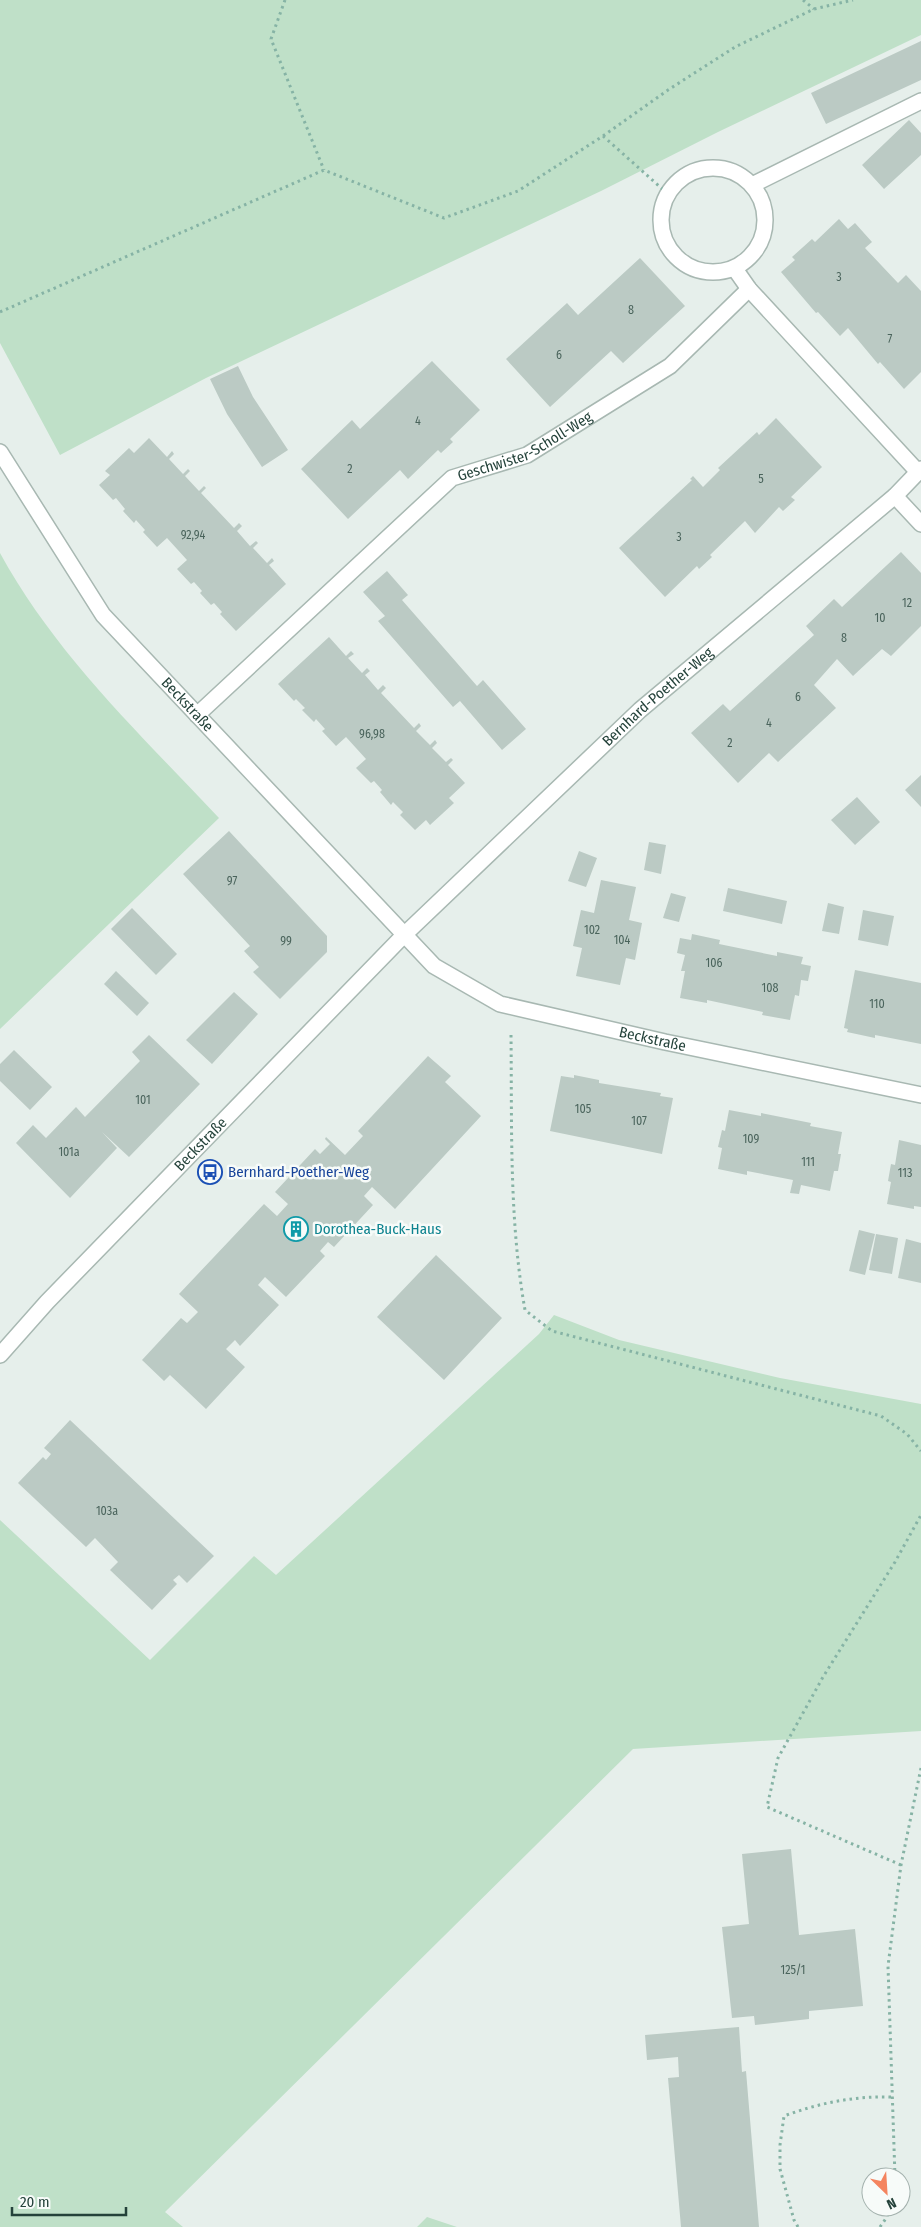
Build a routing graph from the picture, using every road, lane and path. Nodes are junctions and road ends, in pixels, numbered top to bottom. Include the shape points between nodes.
1 (285, 0) edge
2 (803, 0) edge
3 (852, 0) edge
4 (814, 9) junction
5 (921, 101) edge
6 (603, 136) junction
7 (324, 170) junction
8 (752, 185) junction
9 (668, 194) junction
10 (735, 269) junction
11 (749, 289) junction
12 (0, 312) edge
13 (0, 452) edge
14 (919, 471) edge
15 (894, 496) junction
16 (921, 524) edge
17 (197, 715) junction
18 (404, 935) junction
19 (511, 1007) junction
20 (921, 1095) edge
21 (0, 1355) edge
22 (921, 1451) edge
23 (921, 1515) edge
24 (921, 1768) edge
25 (901, 1865) junction
26 (891, 2097) junction
27 (894, 2167) edge
28 (888, 2217) edge
29 (798, 2227) edge
30 (880, 2227) edge

1 - 7 path via 271,39
2 - 4 path
3 - 4 path
4 - 6 path via 735,47
5 - 8 street
6 - 7 path via 518,191 444,218
6 - 9 path
7 - 12 path
8 - 9 street via 724,169 708,168 692,172 678,181
8 - 10 street via 766,215 764,232 759,247
9 - 10 street via 661,209 660,226 674,256 686,266 702,272
10 - 11 street
11 - 14 street
11 - 17 street, Geschwister-Scholl-Weg via 670,366 527,455 452,478
13 - 17 street, Beckstraße via 103,615
14 - 15 street, Bernhard-Poether-Weg
15 - 16 street
15 - 18 street, Bernhard-Poether-Weg via 640,710
17 - 18 street, Beckstraße
18 - 19 street, Beckstraße via 434,966 500,1004
18 - 21 street, Beckstraße via 47,1302
19 - 20 street, Beckstraße
19 - 22 path via 514,1205 518,1275 525,1310 552,1331 881,1416 907,1434
23 - 25 path via 823,1676 778,1758 767,1808
24 - 25 path
25 - 26 path via 888,1966
26 - 27 path
26 - 29 path via 840,2100 784,2116 780,2169
28 - 30 path

